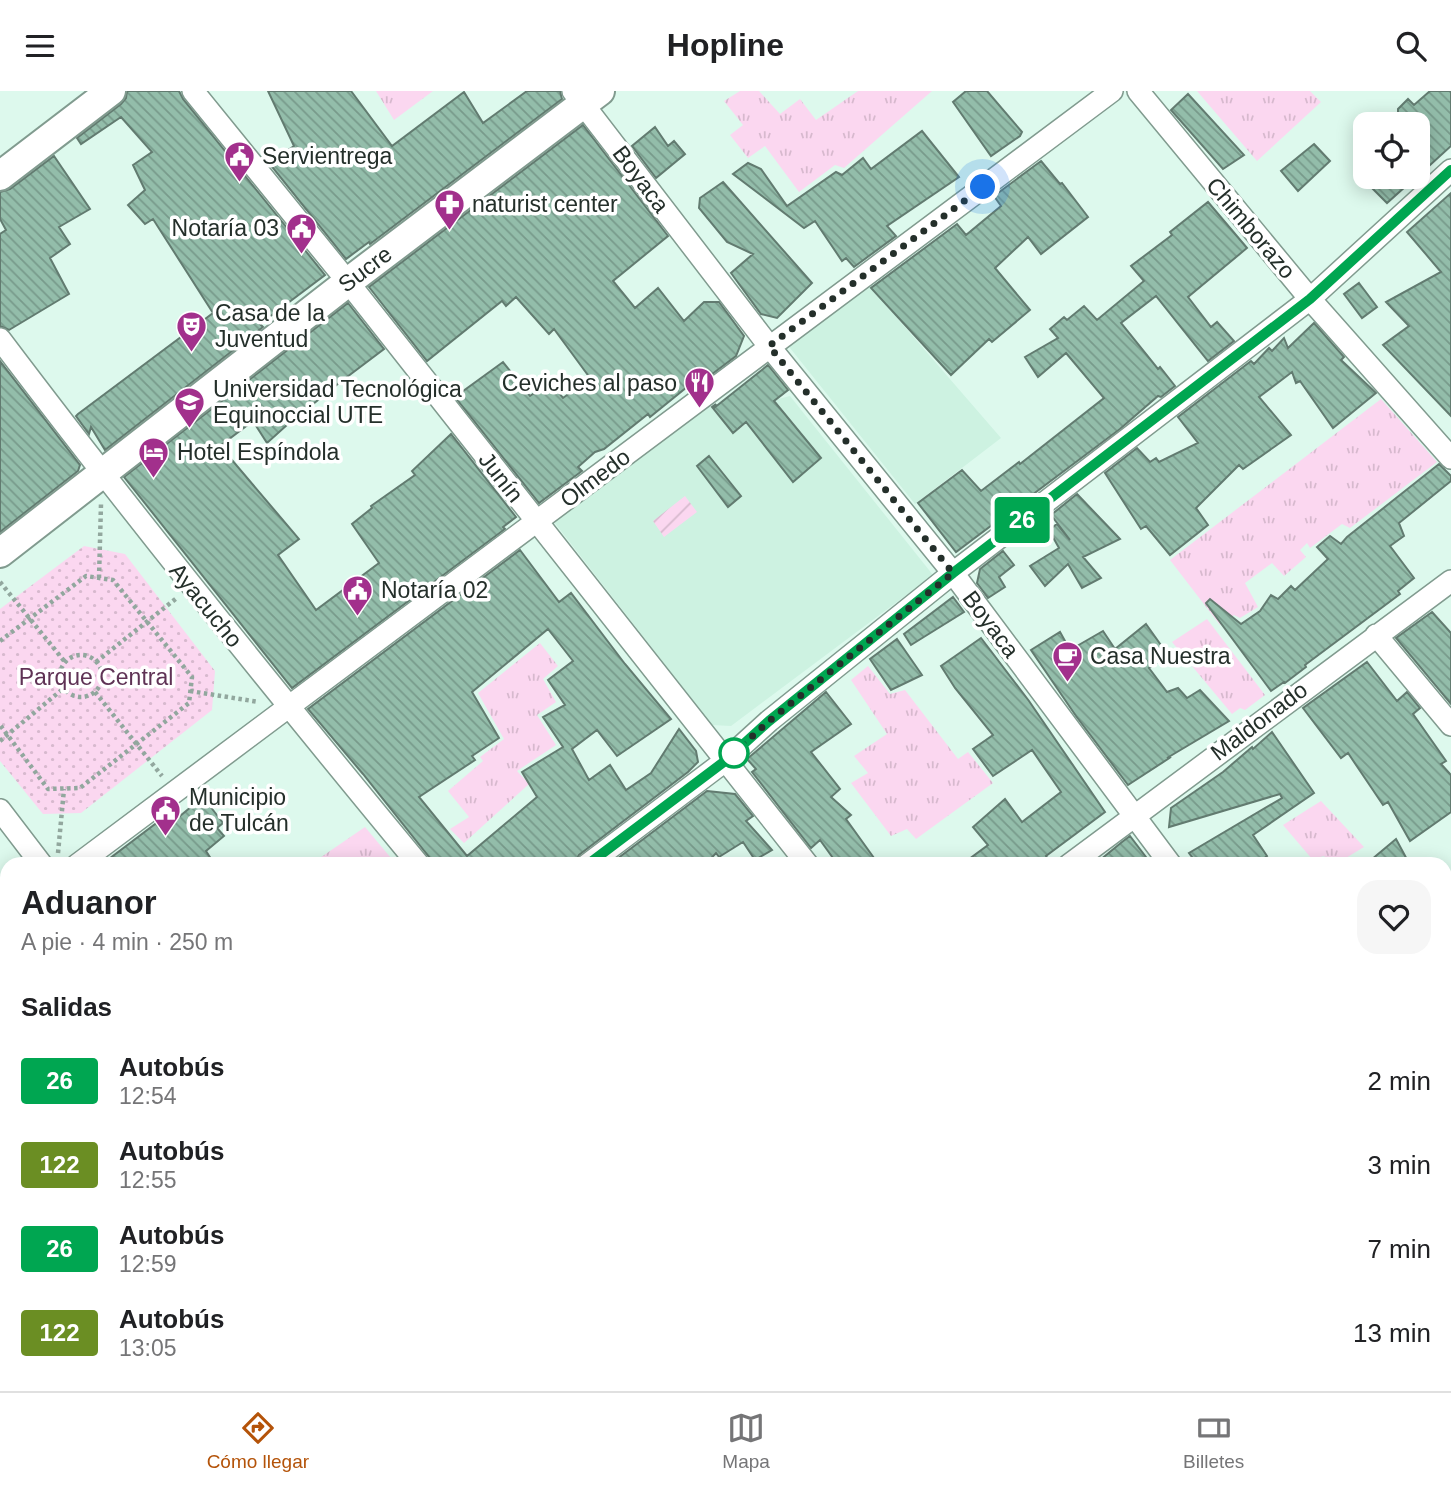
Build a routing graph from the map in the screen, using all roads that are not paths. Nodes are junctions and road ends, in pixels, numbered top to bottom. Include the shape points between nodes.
1 (111, 91) edge
2 (194, 91) edge
3 (1112, 91) edge
4 (1138, 91) edge
5 (586, 95) edge
6 (1451, 170) edge
7 (0, 176) edge
8 (348, 282) junction
9 (1310, 299) junction
10 (0, 339) edge
11 (769, 346) junction
12 (1451, 458) edge
13 (102, 475) junction
14 (537, 523) junction
15 (0, 553) edge
16 (953, 573) junction
17 (1451, 581) edge
18 (1376, 635) junction
19 (288, 706) junction
20 (1451, 725) edge
21 (725, 761) junction
22 (0, 810) edge
23 (1134, 814) junction
24 (36, 857) edge
25 (87, 857) edge
26 (412, 857) edge
27 (598, 857) edge
28 (802, 857) edge
29 (1079, 857) edge
30 (1165, 857) edge

1 - 7 main road
2 - 8 street, Junín
3 - 11 street, Olmedo
4 - 9 street, Chimborazo
5 - 8 main road, Sucre
5 - 11 street, Boyaca
6 - 9 street
8 - 13 main road, Sucre
8 - 14 street, Junín
9 - 12 street, Chimborazo
9 - 16 street
10 - 13 street, Ayacucho
11 - 14 street, Olmedo
11 - 16 street, Boyaca
13 - 15 main road, Sucre
13 - 19 street, Ayacucho
14 - 19 street, Olmedo
14 - 21 street, Junín
16 - 21 street
16 - 23 street, Boyaca
17 - 18 street, Maldonado
18 - 20 street
18 - 23 street, Maldonado
19 - 25 street, Olmedo
19 - 26 street, Ayacucho
21 - 27 street
21 - 28 street, Junín
22 - 24 street
23 - 29 street, Maldonado
23 - 30 street, Boyaca

